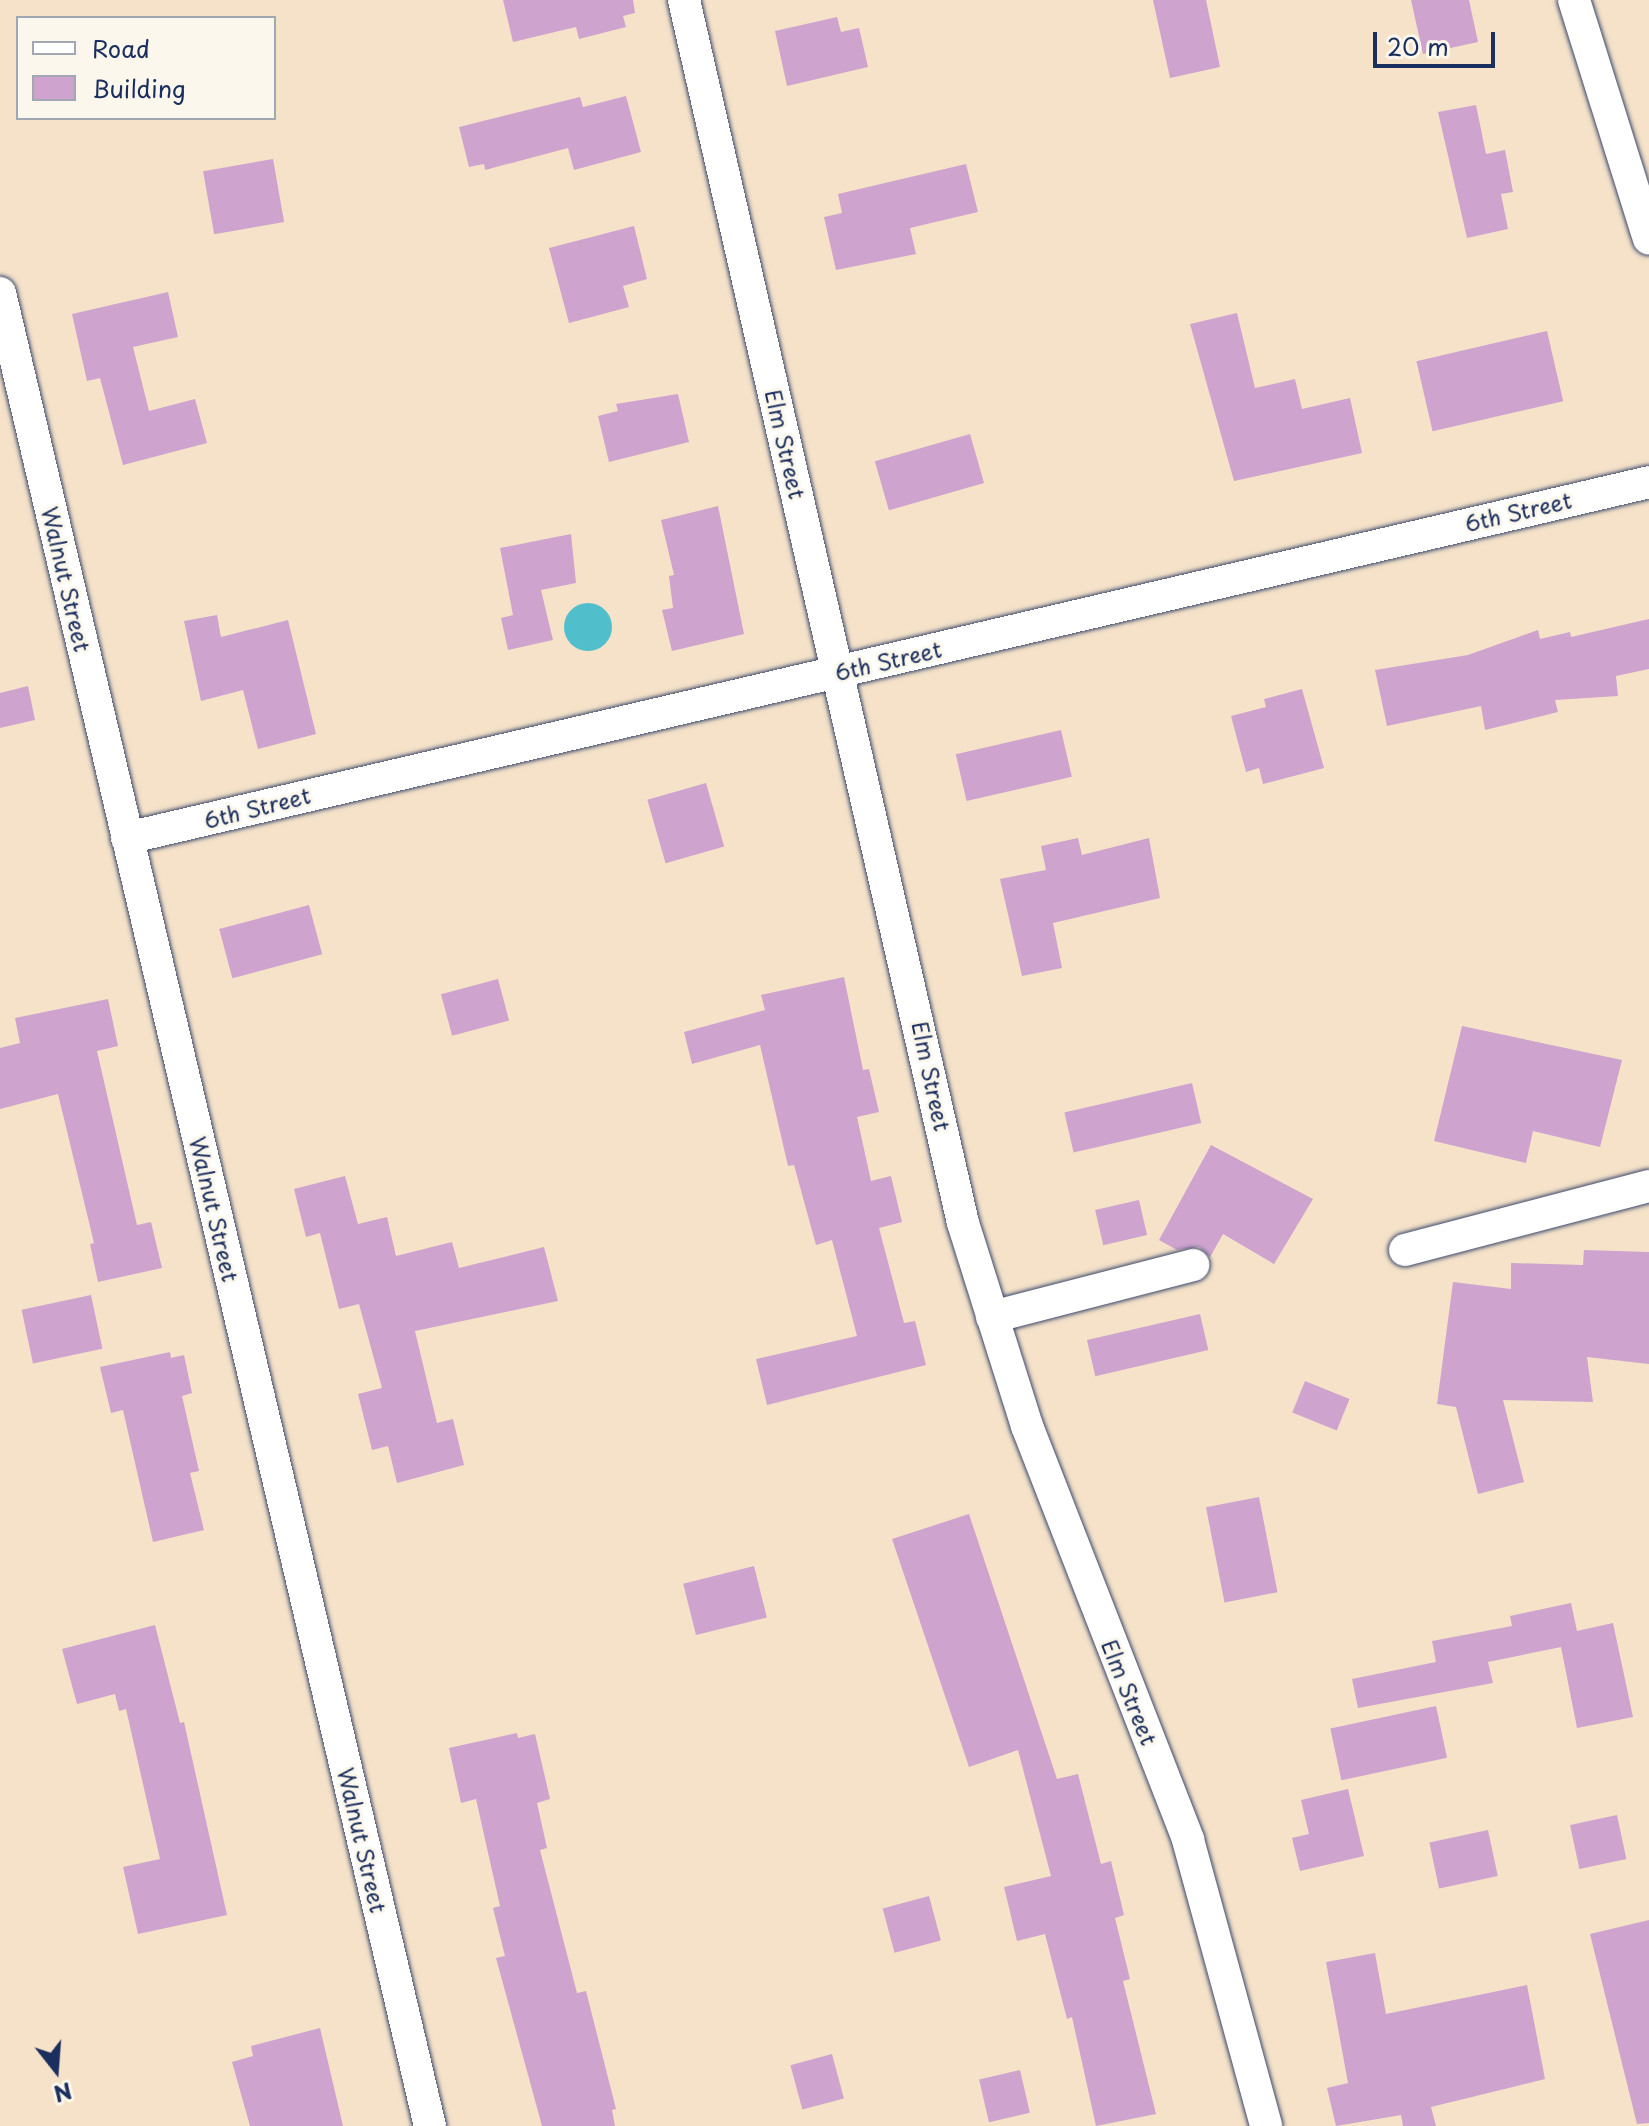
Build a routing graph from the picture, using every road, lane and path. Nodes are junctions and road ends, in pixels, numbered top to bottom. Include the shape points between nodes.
1 (684, 0) edge
2 (1574, 0) edge
3 (1649, 239) edge
4 (0, 293) edge
5 (1649, 482) edge
6 (837, 671) junction
7 (127, 838) junction
8 (1649, 1186) edge
9 (1405, 1250) dead end
10 (1193, 1265) dead end
11 (992, 1317) junction
12 (430, 2126) edge
13 (1266, 2126) edge

1 - 6 street, Elm Street
2 - 3 street
4 - 7 street, Walnut Street
5 - 6 street, 6th Street
6 - 7 street, 6th Street
6 - 11 street, Elm Street via 963,1223
7 - 12 street, Walnut Street
8 - 9 street
10 - 11 street
11 - 13 street, Elm Street via 1084,1580 1188,1840

